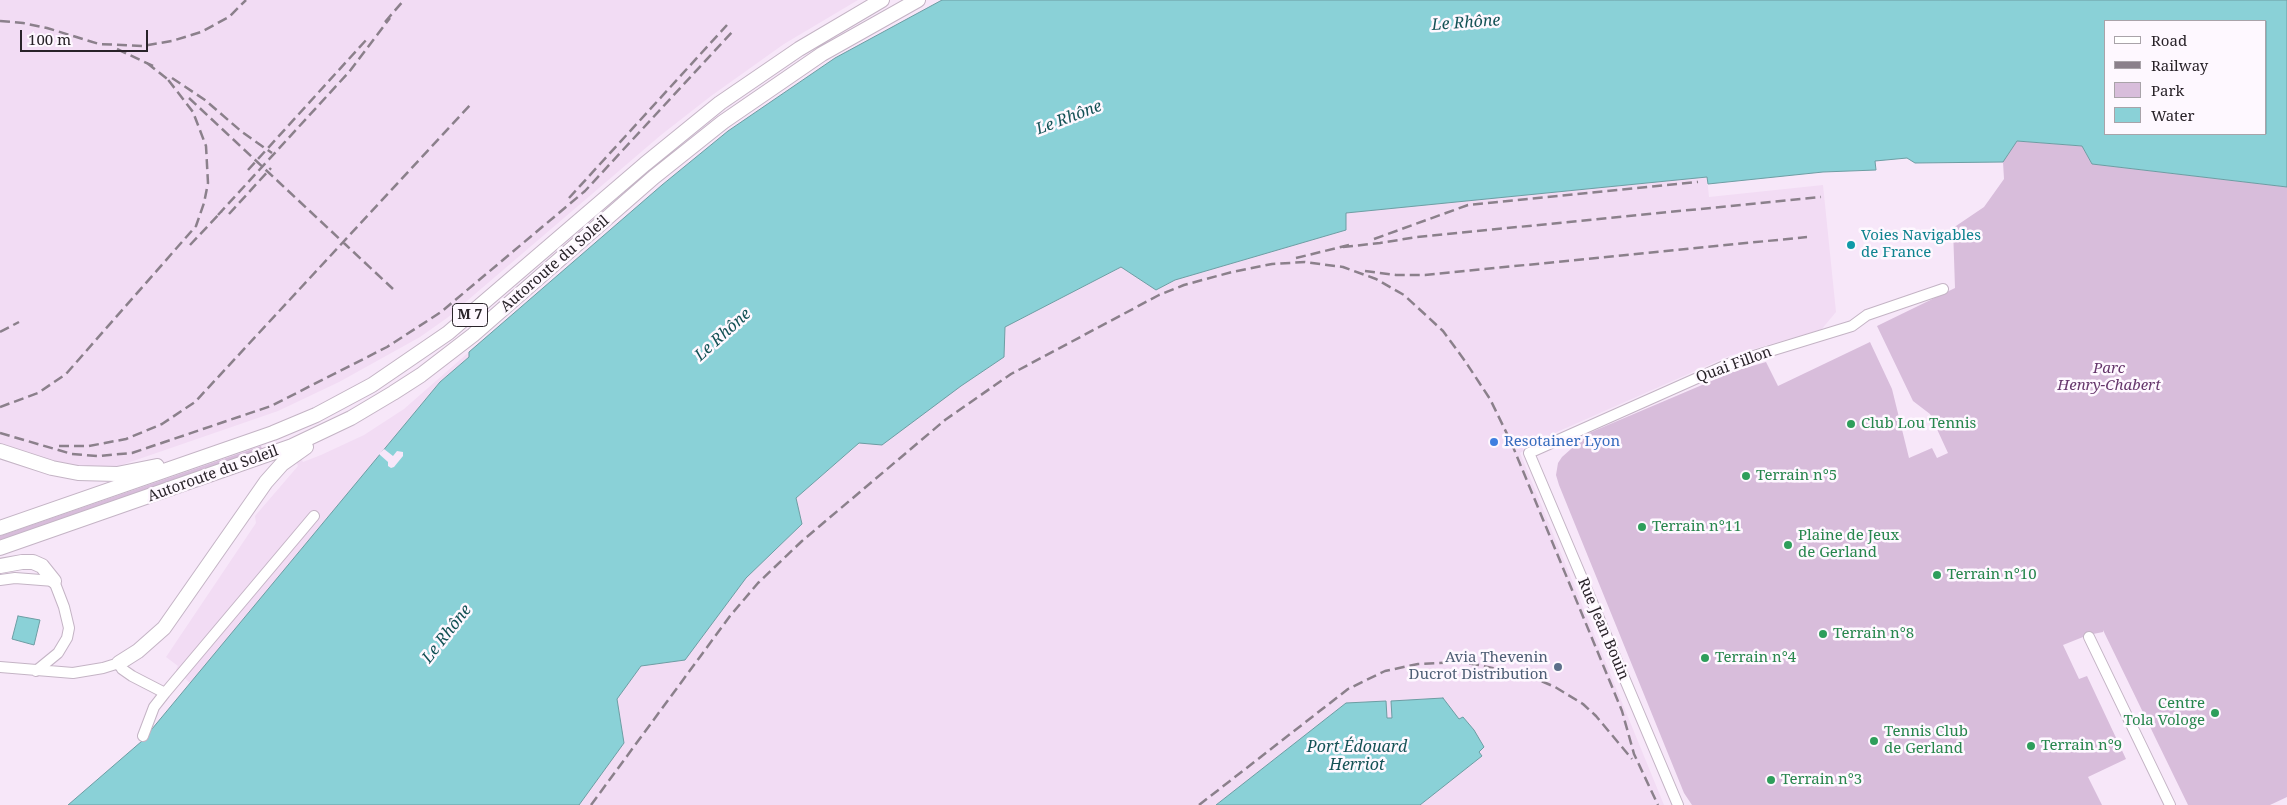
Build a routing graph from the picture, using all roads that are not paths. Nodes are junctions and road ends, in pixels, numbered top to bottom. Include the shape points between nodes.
1 (882, 0) edge
2 (918, 0) edge
3 (1943, 289) dead end
4 (375, 404) junction
5 (0, 451) edge
6 (1529, 452) joint
7 (211, 455) junction
8 (314, 516) dead end
9 (0, 528) edge
10 (0, 548) edge
11 (0, 566) edge
12 (0, 580) edge
13 (54, 581) junction
14 (2090, 637) dead end
15 (119, 663) junction
16 (0, 668) edge
17 (36, 671) junction
18 (165, 693) junction
19 (143, 736) dead end
20 (1678, 805) edge
21 (2170, 805) edge

1 - 7 highway, Autoroute du Soleil / M 7 via 773,66 696,122 480,306 399,369 316,415
2 - 4 highway, Autoroute du Soleil / M 7 via 822,54 730,117 661,172 473,335 421,375
3 - 6 street, Quai Fillon via 1867,315 1852,326 1731,363
4 - 10 highway, Autoroute du Soleil / M 7 via 292,446
4 - 15 highway via 282,464 164,628
5 - 7 highway via 52,468 89,474 129,472
6 - 20 street, Rue Jean Bouin
7 - 9 highway, Autoroute du Soleil / M 7
8 - 18 street
11 - 13 highway via 33,562 42,566
12 - 13 street
13 - 17 street via 68,619 67,638 58,653
14 - 21 street
15 - 17 street via 73,673
15 - 18 street via 132,676
16 - 17 street
18 - 19 street via 154,707

